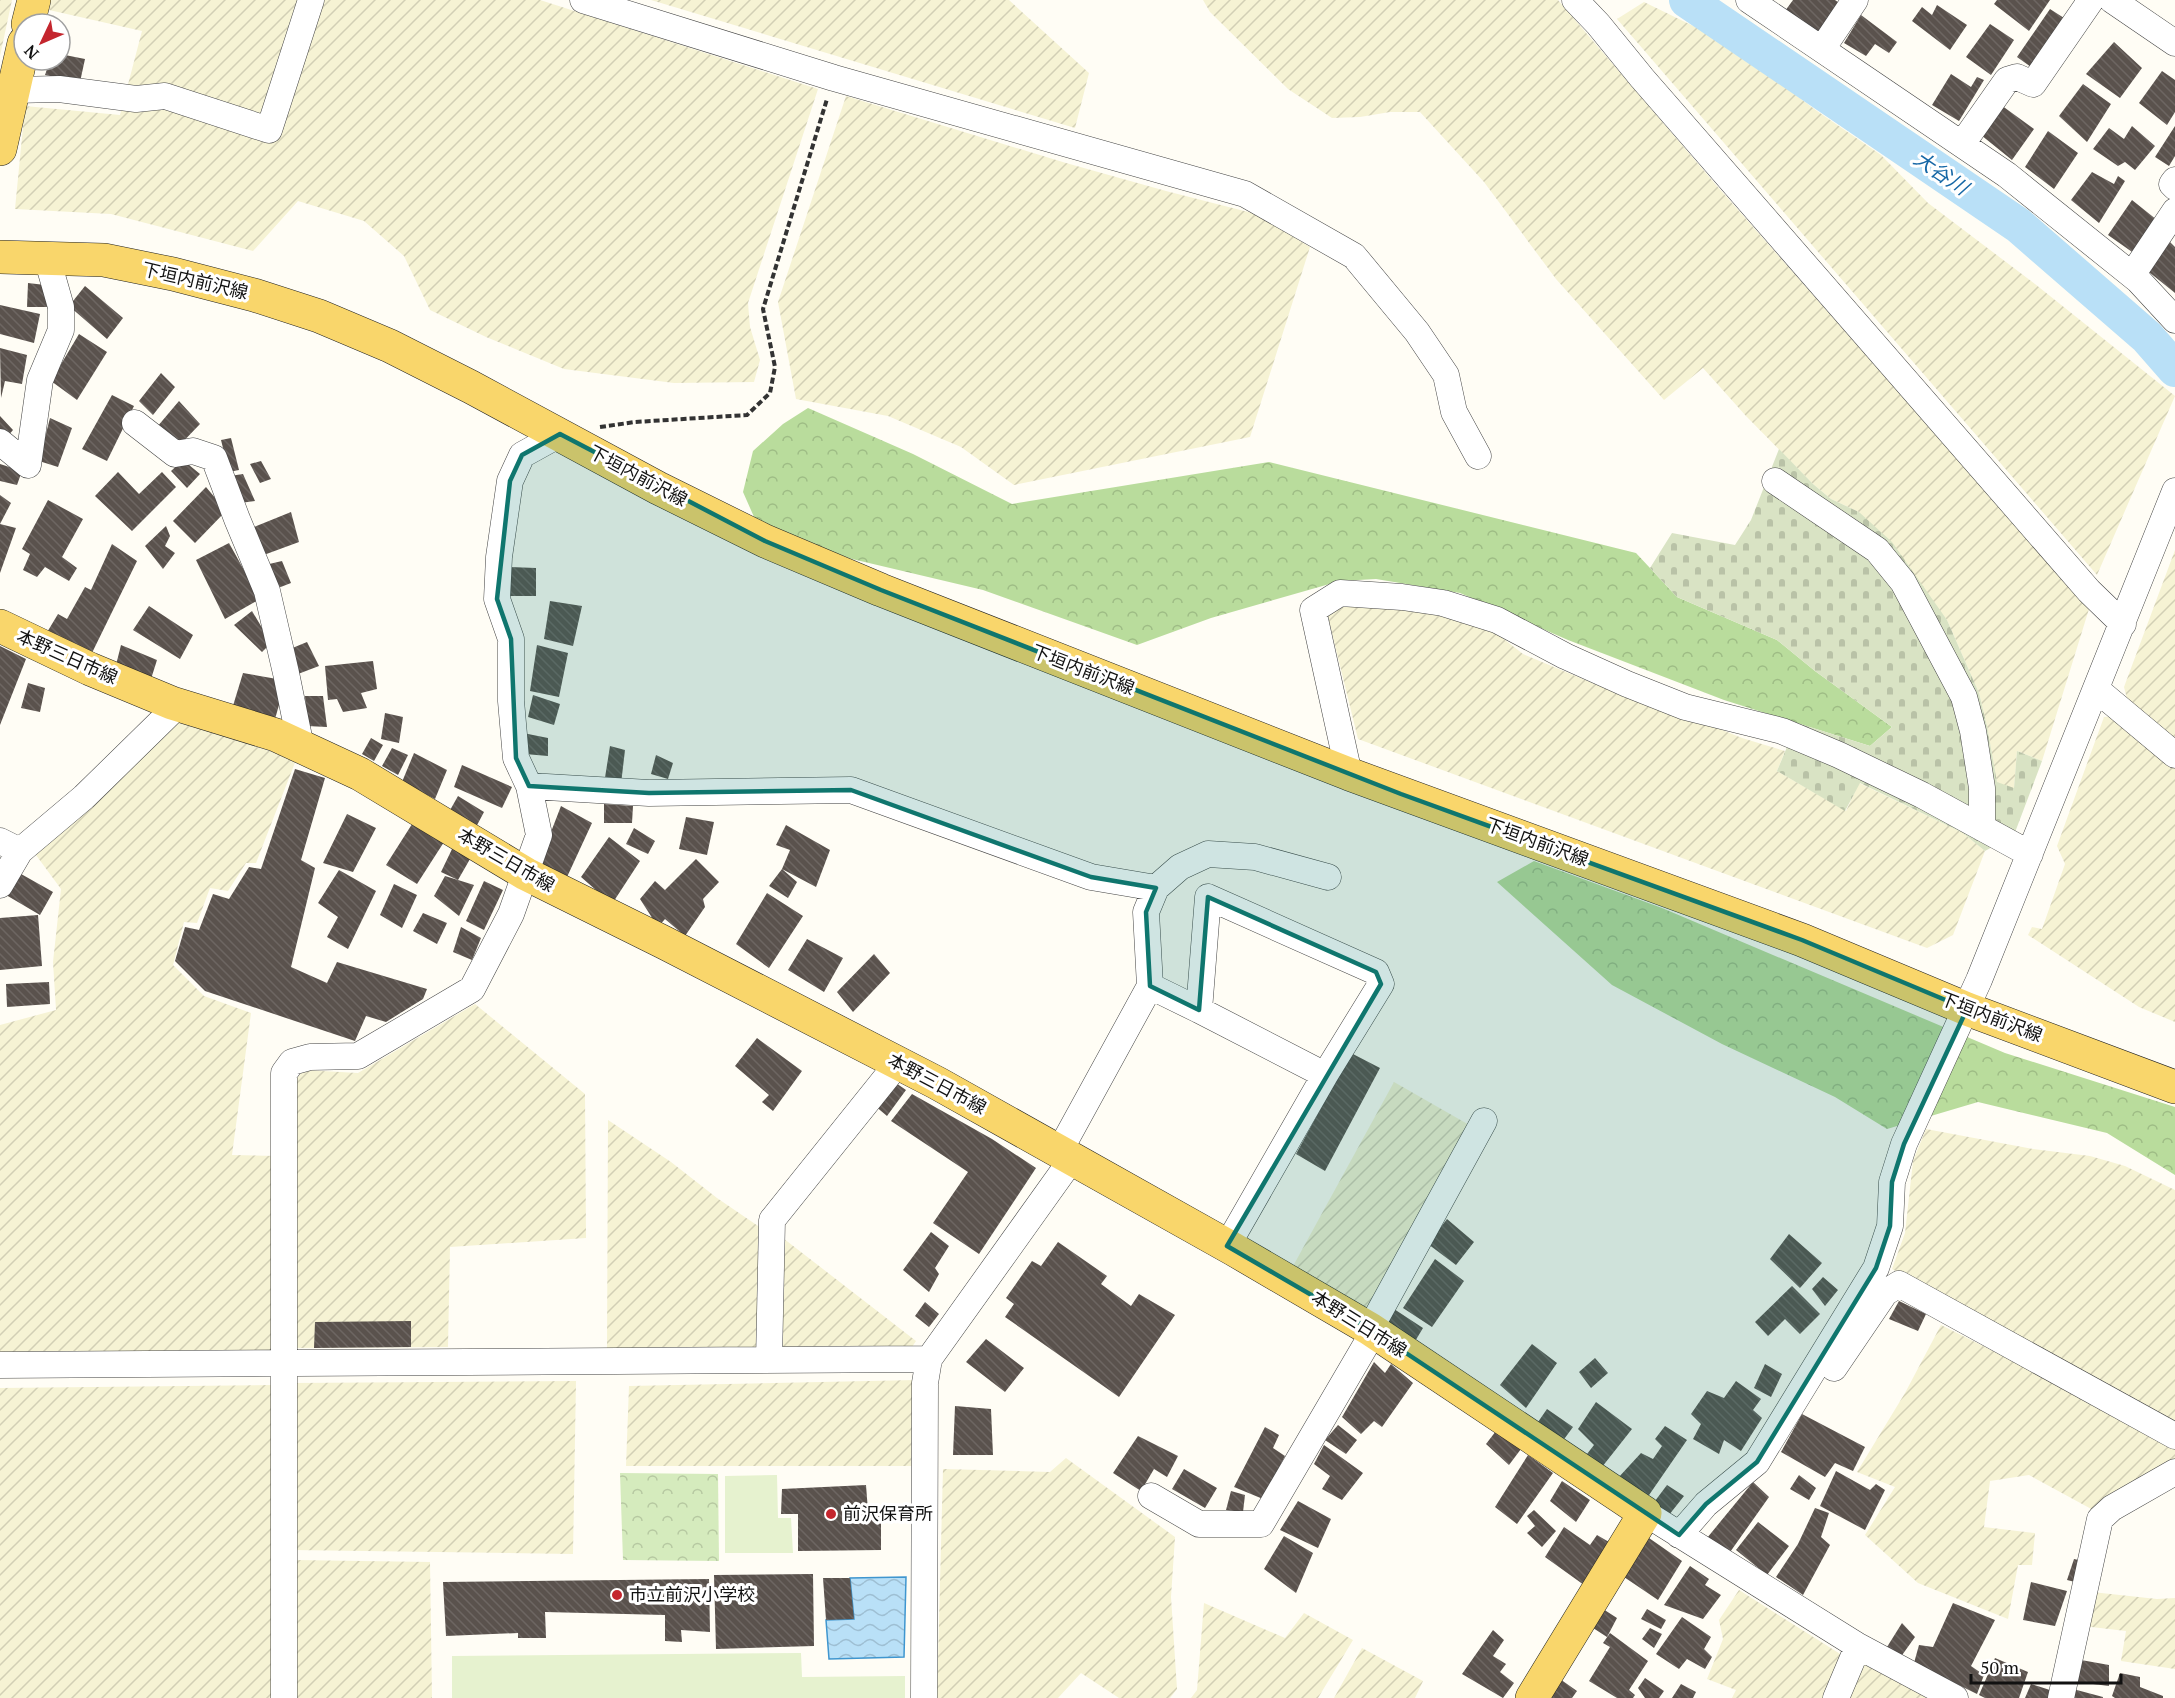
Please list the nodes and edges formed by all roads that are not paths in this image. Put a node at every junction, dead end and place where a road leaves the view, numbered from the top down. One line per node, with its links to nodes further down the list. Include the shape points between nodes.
1 (311, 0): 11 (street, via 269,130 165,96 136,99 59,89)
2 (583, 0): 24 (street, via 834,78 1245,195 1354,256 1417,332 1446,375 1454,412)
3 (1575, 0): 27 (street, via 2089,591)
4 (1749, 0): 9 (street)
5 (1855, 0): 9 (street)
6 (2091, 0): 12 (street, via 2033,84 2017,77 2007,80)
7 (2112, 0): 8 (street)
8 (2175, 43)
9 (1822, 49): 12 (street)
10 (17, 72): 11 (main road)
11 (13, 90): 13 (main road)
12 (1962, 144): 19 (street)
13 (0, 149)
14 (2175, 180): 15 (street)
15 (2175, 187)
16 (2175, 211): 19 (street)
17 (0, 257): 18 (main road, 下垣内前沢線)
18 (47, 258): 22 (main road, 下垣内前沢線, via 104,260 173,274 319,316 390,346); 23 (street, via 61,307 61,330 40,380 28,465)
19 (2132, 275): 20 (street)
20 (2175, 320)
21 (135, 423): 31 (street, via 175,454 193,451 214,458 267,591)
22 (560, 434): 33 (main road, 下垣内前沢線, via 765,541); 34 (street, via 522,455 510,481 499,557 497,599 511,639 516,758)
23 (0, 442)
24 (1478, 456)
25 (1774, 481): 35 (street, via 1877,550 1903,582 1964,697 1982,788)
26 (2175, 491): 27 (street)
27 (2123, 624): 29 (street)
28 (0, 626): 30 (main road, 本野三日市線)
29 (2096, 690): 32 (street); 37 (street)
30 (178, 705): 31 (main road, 本野三日市線, via 276,735); 36 (street, via 84,797)
31 (301, 747): 38 (main road, 本野三日市線, via 360,774)
32 (2175, 755)
33 (1349, 774): 35 (street, via 1313,610 1340,593 1443,603 1497,620 1565,656 1685,707 1782,731 1922,795); 43 (main road, 下垣内前沢線, via 1802,940)
34 (529, 786): 38 (street, via 539,835); 41 (street, via 649,793 851,790 1091,877)
35 (1982, 828): 37 (street)
36 (10, 846): 40 (street)
37 (2030, 854): 43 (street)
38 (526, 874): 45 (main road, 本野三日市線); 54 (street, via 511,914 472,989 358,1056 310,1057 292,1062 284,1073)
39 (1328, 876): 41 (street, via 1255,856 1208,854 1180,867)
40 (0, 885)
41 (1156, 888): 42 (street, via 1146,912)
42 (1150, 986): 44 (street); 49 (street)
43 (1967, 1009): 47 (main road, 下垣内前沢線); 56 (street, via 1904,1144 1892,1182 1890,1226 1876,1268)
44 (1199, 1010): 46 (street); 46 (street, via 1208,897 1376,972 1381,984)
45 (898, 1063): 49 (main road, 本野三日市線); 53 (street, via 772,1220)
46 (1325, 1075): 50 (street)
47 (2175, 1087)
48 (1484, 1121): 51 (street)
49 (1065, 1156): 50 (main road, 本野三日市線); 52 (street)
50 (1227, 1246): 51 (main road, 本野三日市線)
51 (1370, 1329): 59 (street, via 1366,1343 1261,1524 1198,1524); 60 (main road, 本野三日市線)
52 (929, 1359): 53 (street); 64 (street, via 925,1383)
53 (769, 1360): 54 (street)
54 (284, 1364): 55 (street); 63 (street)
55 (0, 1365)
56 (1810, 1375): 57 (street, via 1832,1371 1885,1293 1899,1284); 61 (street, via 1757,1462 1706,1504)
57 (2175, 1436)
58 (2175, 1472): 68 (street, via 2100,1519)
59 (1151, 1496)
60 (1645, 1513): 61 (street); 65 (main road)
61 (1679, 1535): 62 (street)
62 (1858, 1646): 66 (street); 67 (street)
63 (284, 1698)
64 (924, 1698)
65 (1532, 1698)
66 (1836, 1698)
67 (1955, 1698)
68 (2061, 1698)

